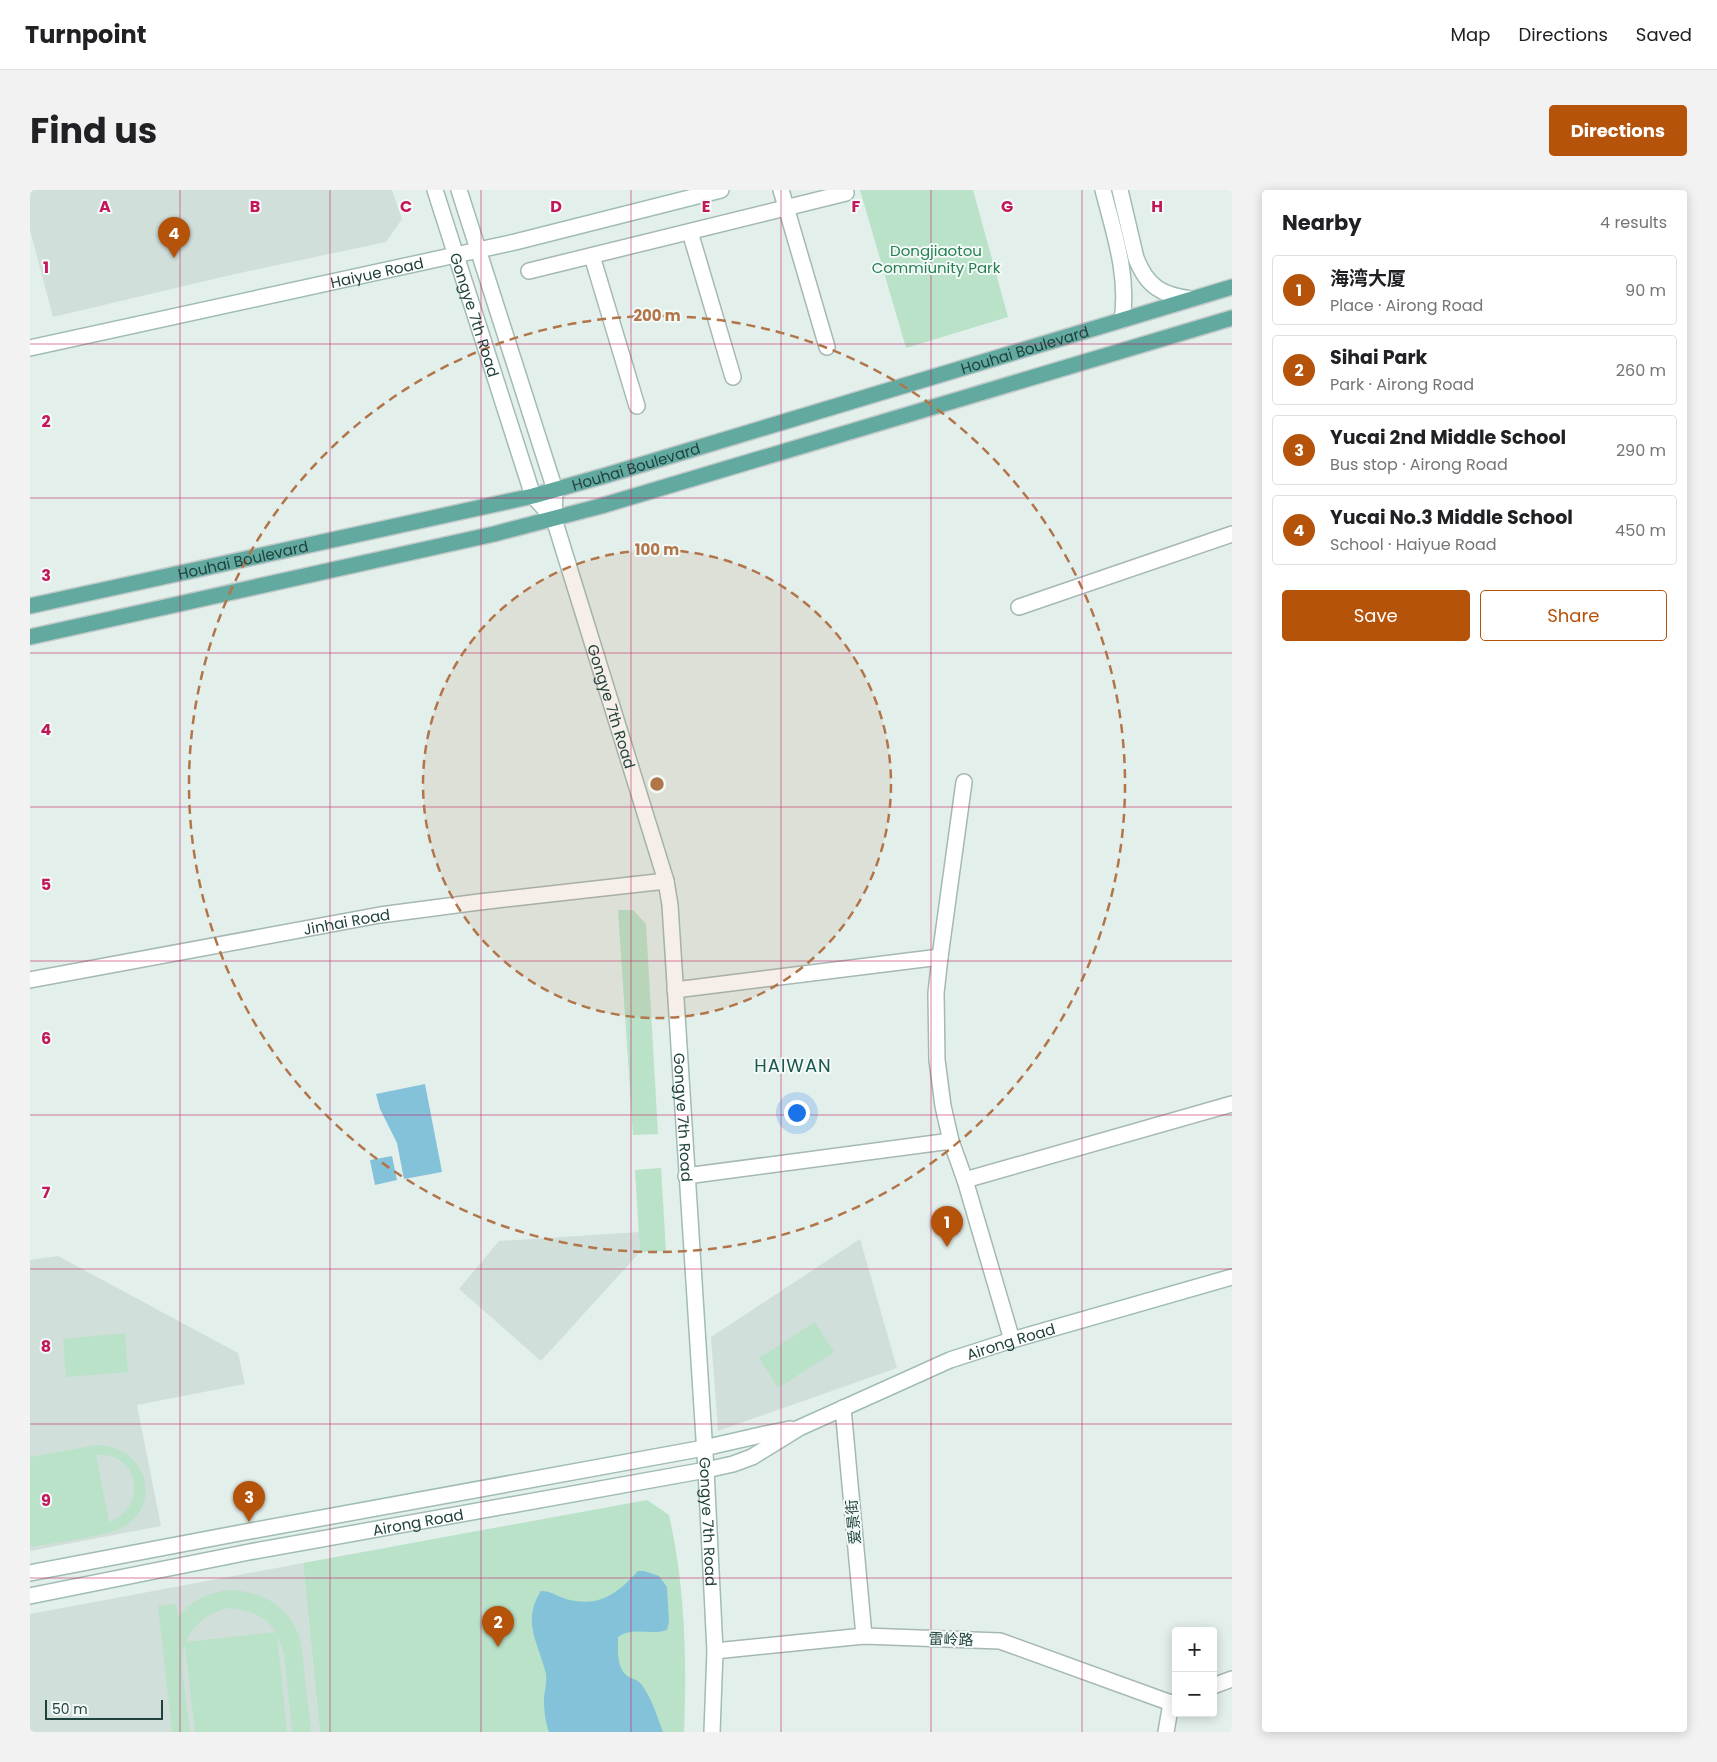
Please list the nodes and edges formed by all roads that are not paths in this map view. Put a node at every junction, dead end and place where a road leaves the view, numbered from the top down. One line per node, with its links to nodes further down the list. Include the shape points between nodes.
1 (435, 190): 11 (street, Gongye 7th Road)
2 (458, 190): 10 (street, Gongye 7th Road)
3 (721, 190): 10 (street, Haiyue Road)
4 (780, 190): 8 (street)
5 (1104, 190): 17 (street, via 1123,274)
6 (1120, 190): 15 (street, via 1140,269 1160,291)
7 (846, 193): 8 (street)
8 (786, 208): 9 (street); 18 (street)
9 (690, 232): 12 (street); 20 (street)
10 (478, 250): 11 (street, Haiyue Road); 22 (street, Gongye 7th Road)
11 (456, 255): 19 (street, Haiyue Road); 23 (street, Gongye 7th Road)
12 (592, 256): 13 (street); 21 (street)
13 (529, 271)
14 (1232, 287): 15 (main road, Houhai Boulevard)
15 (1192, 299): 17 (main road, Houhai Boulevard)
16 (1232, 318): 24 (main road, Houhai Boulevard)
17 (1122, 320): 22 (main road, Houhai Boulevard)
18 (828, 347)
19 (30, 348)
20 (733, 377)
21 (637, 406)
22 (555, 490): 23 (main road, Houhai Boulevard); 24 (street, Gongye 7th Road)
23 (534, 496): 24 (street, Gongye 7th Road); 26 (main road, Houhai Boulevard)
24 (554, 518): 28 (main road, Houhai Boulevard); 30 (street, Gongye 7th Road)
25 (1232, 534): 27 (street)
26 (30, 606)
27 (1019, 607)
28 (30, 637)
29 (964, 782): 31 (street)
30 (666, 881): 32 (street, Jinhai Road, via 380,915); 33 (street, Gongye 7th Road)
31 (940, 957): 33 (street); 35 (street, via 936,993 937,1060)
32 (30, 980)
33 (675, 990): 36 (street, Gongye 7th Road)
34 (1232, 1104): 37 (street)
35 (951, 1142): 36 (street); 37 (street)
36 (686, 1176): 42 (street, Gongye 7th Road)
37 (964, 1180): 39 (street)
38 (1232, 1277): 39 (street, Airong Road)
39 (1012, 1340): 40 (street, Airong Road, via 950,1360)
40 (843, 1408): 41 (street, Airong Road); 48 (street, 爱景街)
41 (799, 1428): 42 (street, Airong Road); 43 (street, Airong Road, via 752,1457)
42 (704, 1448): 43 (street, Gongye 7th Road); 44 (street, Airong Road)
43 (706, 1470): 45 (street, Airong Road); 49 (street, Gongye 7th Road)
44 (245, 1532): 45 (street); 46 (street, Airong Road)
45 (249, 1552): 47 (street, Airong Road)
46 (30, 1573)
47 (30, 1596)
48 (864, 1636): 49 (street, 雷岭路); 52 (street, 雷岭路, via 1000,1641)
49 (715, 1651): 54 (street, Gongye 7th Road)
50 (1232, 1679): 51 (street)
51 (1217, 1685)
52 (1172, 1702)
53 (1172, 1706): 55 (street)
54 (712, 1732)
55 (1166, 1732)

